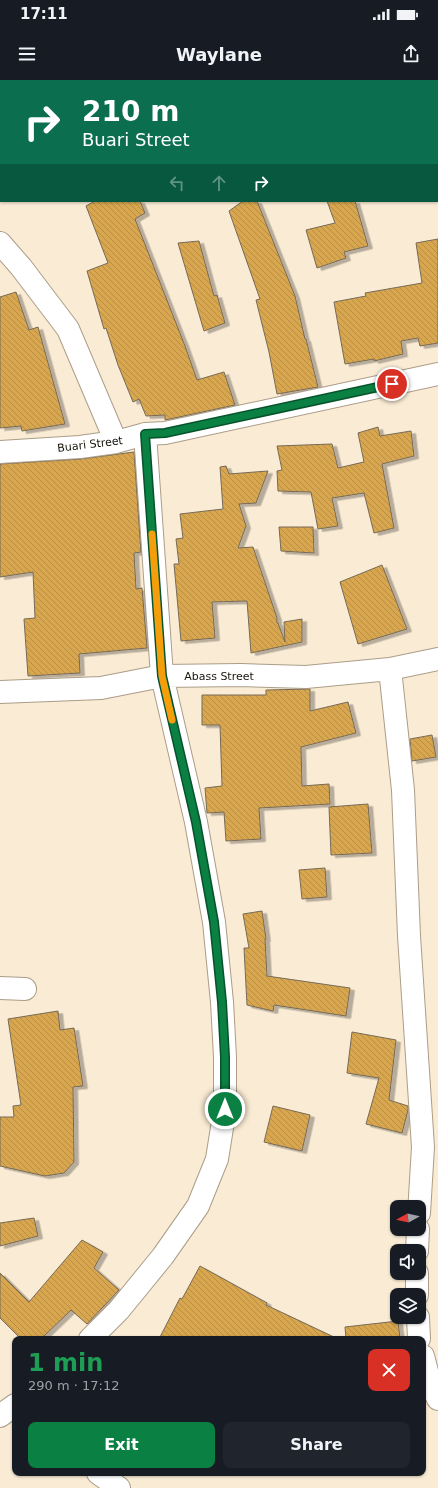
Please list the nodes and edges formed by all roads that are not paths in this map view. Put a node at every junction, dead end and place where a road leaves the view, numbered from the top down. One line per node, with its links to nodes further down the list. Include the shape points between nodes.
1 (0, 243): 4 (street, via 68,329)
2 (438, 374): 3 (street, Buari Street, via 165,433)
3 (145, 434): 4 (street, Buari Street); 8 (street)
4 (116, 442): 5 (street, Buari Street)
5 (0, 452)
6 (438, 659): 7 (street, Abass Street)
7 (390, 669): 8 (street, Abass Street, via 306,677); 12 (street, via 403,790 408,936 422,1147)
8 (162, 676): 9 (street, Abass Street, via 101,688); 14 (street, via 196,822 214,922 222,1002 225,1109 217,1159 198,1206 144,1280)
9 (0, 692)
10 (0, 988): 11 (street)
11 (25, 989)
12 (420, 1200)
13 (418, 1324): 15 (street)
14 (93, 1336)
15 (419, 1336)
16 (426, 1368): 17 (street)
17 (438, 1399)
18 (12, 1407): 19 (street)
19 (0, 1416)
20 (102, 1476): 21 (street)
21 (119, 1488)

